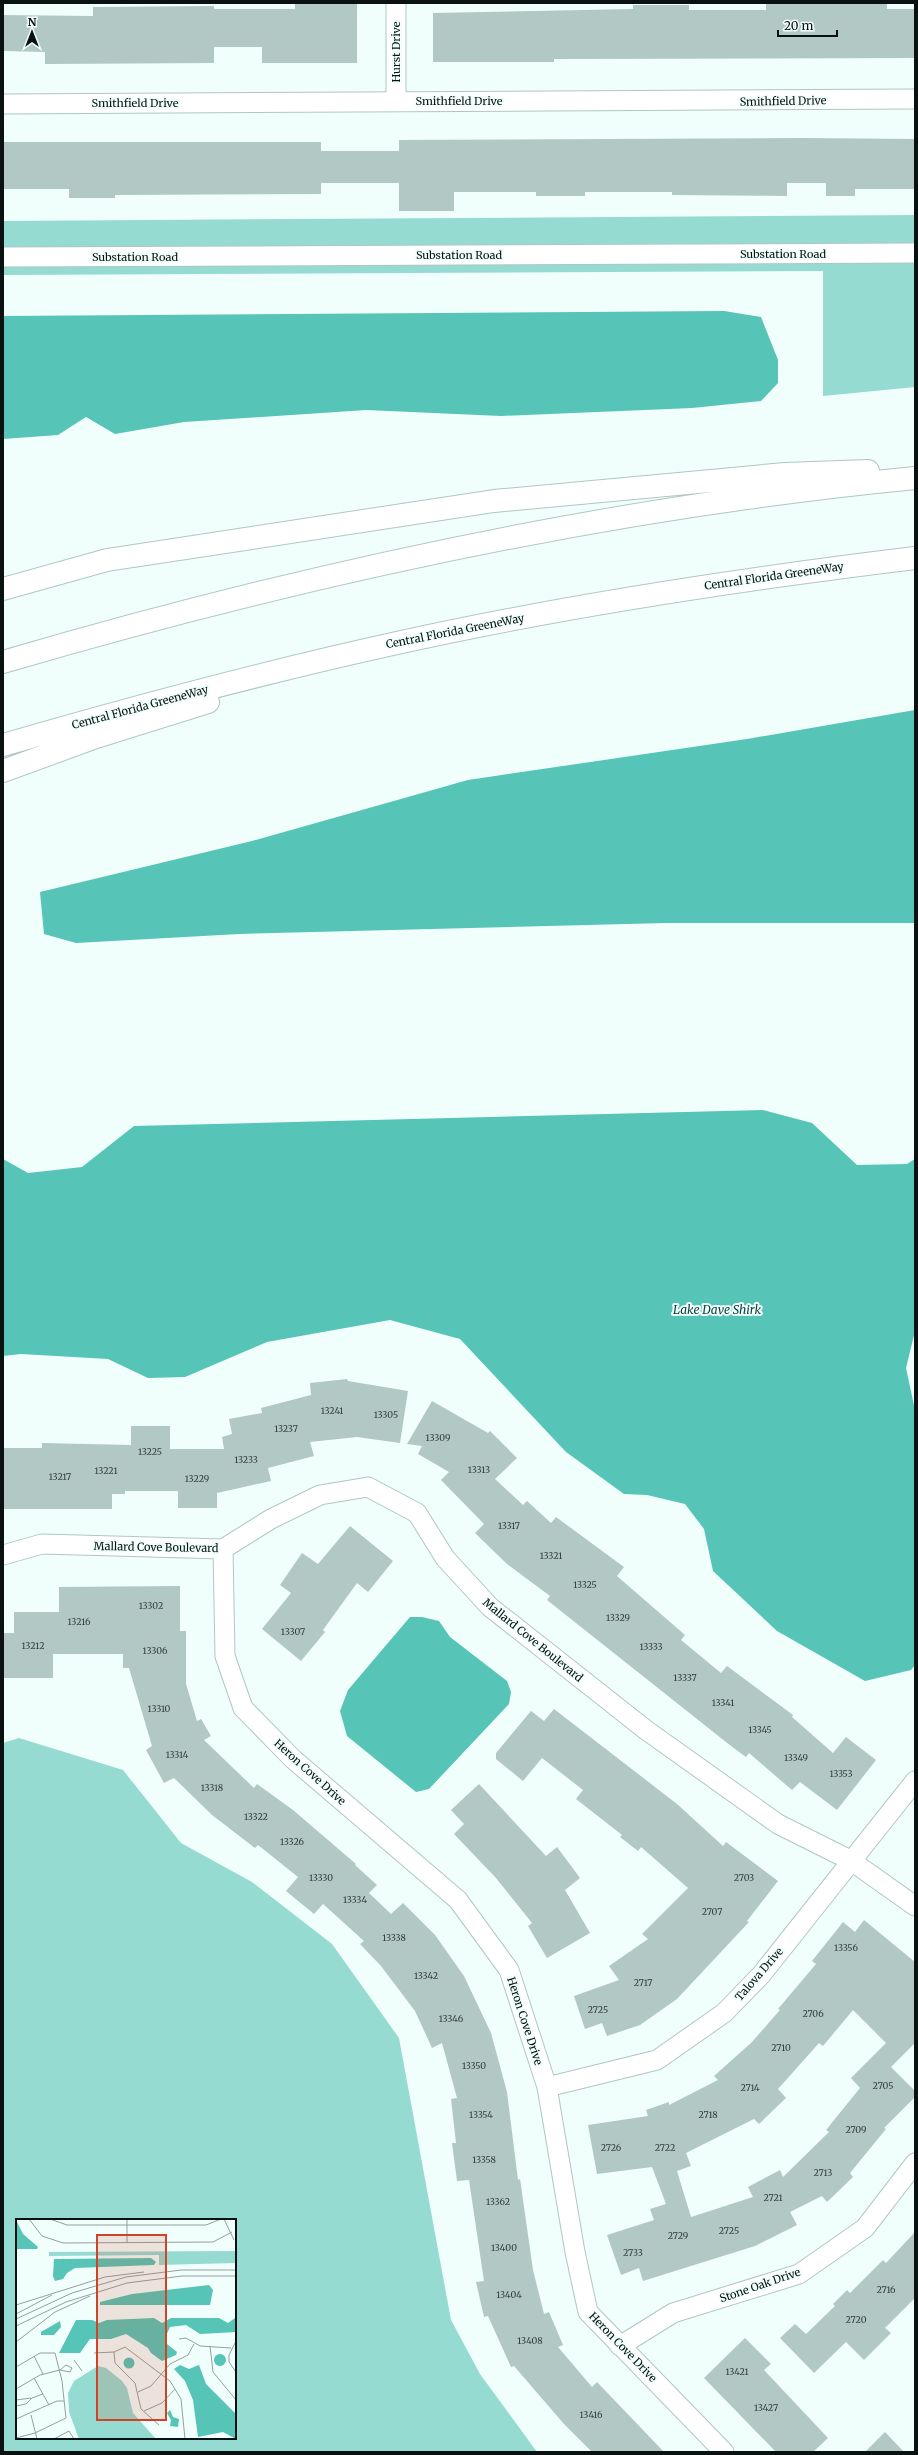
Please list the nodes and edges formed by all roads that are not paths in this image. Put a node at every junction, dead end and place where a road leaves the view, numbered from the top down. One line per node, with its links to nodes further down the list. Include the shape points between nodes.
1 (396, 3): 3 (street, Hurst Drive)
2 (915, 99): 3 (street, Smithfield Drive)
3 (396, 101): 4 (street, Smithfield Drive)
4 (3, 104)
5 (915, 253): 6 (street, Substation Road)
6 (3, 257)
7 (915, 469): 10 (highway, via 785,474 494,501 106,560)
8 (915, 478): 12 (highway, via 695,506 382,564 174,614)
9 (915, 558): 11 (highway, Central Florida GreeneWay, via 708,585)
10 (3, 589)
11 (502, 621): 13 (highway, Central Florida GreeneWay, via 187,693); 14 (highway, via 283,680 96,737)
12 (3, 662)
13 (3, 745)
14 (3, 771)
15 (223, 1550): 16 (street, Mallard Cove Boulevard, via 42,1544); 18 (street, Mallard Cove Boulevard, via 271,1519 320,1495 368,1487 417,1513 445,1558 490,1607 646,1730 778,1824); 20 (street, Heron Cove Drive, via 225,1656 243,1708 293,1759 458,1900 509,1970)
16 (3, 1555)
17 (915, 1781): 18 (street, Talova Drive)
18 (850, 1860): 19 (street, Mallard Cove Boulevard); 20 (street, Talova Drive, via 761,1975 724,2014 657,2060)
19 (915, 1906)
20 (547, 2087): 22 (street, Heron Cove Drive, via 574,2252 588,2312)
21 (915, 2163): 22 (street, Stone Oak Drive, via 865,2228 799,2274 673,2313)
22 (620, 2346): 23 (street, Heron Cove Drive)
23 (724, 2452)

